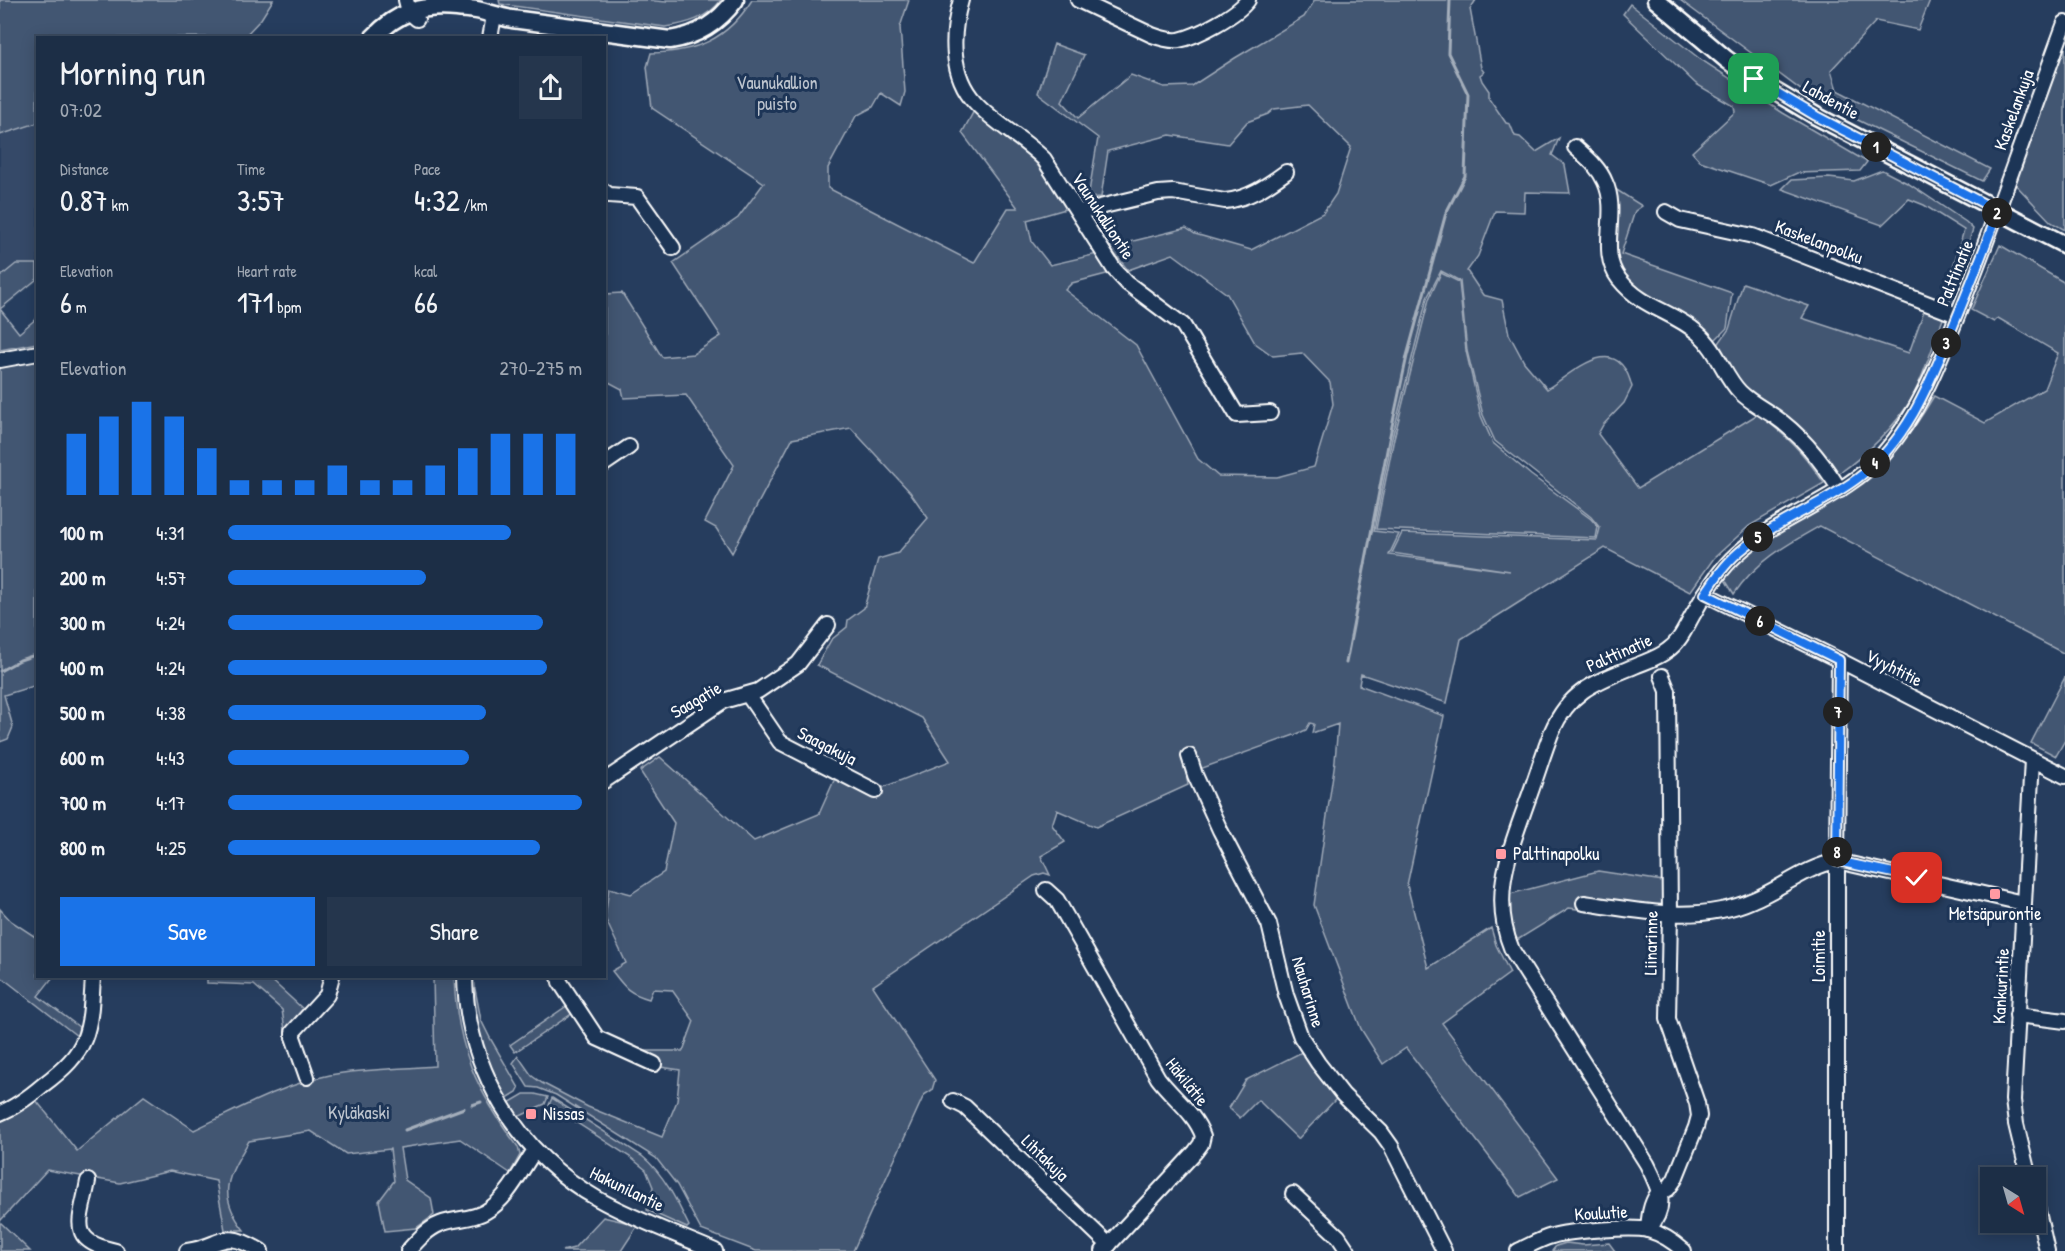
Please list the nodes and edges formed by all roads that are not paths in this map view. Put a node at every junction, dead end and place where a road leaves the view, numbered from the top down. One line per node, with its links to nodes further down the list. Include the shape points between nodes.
1 (735, 0): 7 (main road, via 702,31 670,40)
2 (961, 0): 15 (street, Vaunukalliontie, via 955,50 966,89 981,108 1044,159)
3 (1078, 0): 4 (street, via 1161,39 1177,40 1194,36)
4 (1248, 0)
5 (1656, 0): 14 (main road, Lahdentie, via 1754,79 1816,116)
6 (413, 8): 7 (main road, via 481,20); 9 (main road, via 387,23)
7 (494, 16): 10 (street)
8 (2065, 23): 14 (street, Kaskelankuja)
9 (377, 36)
10 (490, 36)
11 (1575, 147): 25 (street, via 1606,182 1611,210 1608,253 1621,281 1652,308 1699,333 1738,390 1797,434)
12 (1286, 172): 15 (street, via 1261,190 1232,200 1158,193)
13 (606, 193): 18 (street, via 637,197)
14 (1998, 211): 17 (main road, Lahdentie); 19 (street, Palttinatie)
15 (1079, 212): 22 (street, Vaunukalliontie, via 1114,269 1183,325 1237,415)
16 (1666, 212): 19 (street, Kaskelanpolku, via 1680,220 1753,236)
17 (2065, 245)
18 (673, 248)
19 (1958, 315): 25 (street, Palttinatie, via 1924,396 1906,426 1872,466)
20 (36, 353): 21 (street)
21 (0, 360)
22 (1270, 413)
23 (629, 447): 24 (street)
24 (606, 463)
25 (1840, 490): 26 (street, Palttinatie, via 1752,542 1725,566)
26 (1705, 594): 28 (street, Vyyhtitie); 54 (street, Palttinatie, via 1671,648 1586,688 1562,711 1505,865 1501,889 1503,922 1512,950 1647,1164)
27 (828, 626): 30 (street, Saagatie, via 798,664)
28 (1839, 660): 32 (street, Vyyhtitie); 36 (street, Loimitie)
29 (1662, 676): 40 (street, Liinarinne, via 1668,691)
30 (748, 695): 34 (street, Saagatie, via 723,701); 35 (street, Saagakuja, via 780,742)
31 (1189, 756): 65 (street, Nauharinne, via 1220,830 1269,924 1301,1037 1343,1095 1381,1132)
32 (2032, 760): 33 (street, Vyyhtitie); 39 (street, Kankurintie)
33 (2065, 776)
34 (606, 780)
35 (875, 791)
36 (1837, 861): 39 (street); 40 (street, via 1734,907); 68 (street, Loimitie)
37 (1046, 890): 58 (street, Häkilätie, via 1057,900 1158,1078 1194,1117 1203,1136 1196,1152)
38 (1584, 903): 40 (street)
39 (2023, 903): 45 (street, Kankurintie)
40 (1670, 914): 54 (street, Liinarinne, via 1668,1019 1699,1116 1675,1179 1668,1189)
41 (93, 978): 50 (street, via 89,1027 77,1055 27,1098)
42 (331, 978): 48 (street, via 327,995 293,1032)
43 (559, 978): 47 (street, via 597,1038)
44 (466, 979): 51 (street, Hakunilantie, via 470,1028 488,1081 510,1119)
45 (2017, 1015): 46 (street); 52 (street, Kankurintie, via 2014,1111)
46 (2065, 1021)
47 (654, 1064)
48 (307, 1077)
49 (953, 1101): 58 (street, Lihtakuja, via 965,1107)
50 (0, 1113)
51 (536, 1150): 62 (street, via 498,1203 472,1218 432,1227); 63 (street, Hakunilantie, via 561,1174 598,1199)
52 (2027, 1167)
53 (88, 1181): 59 (street, via 80,1226 82,1236 88,1242)
54 (1658, 1193): 56 (street, via 1649,1214)
55 (1293, 1194): 64 (street, via 1338,1236)
56 (1648, 1230): 66 (street, Koulutie, via 1565,1233); 67 (street, Koulutie)
57 (2043, 1233): 69 (street)
58 (1106, 1248)
59 (116, 1251)
60 (187, 1251): 61 (street, via 227,1238)
61 (261, 1251)
62 (408, 1251)
63 (716, 1251)
64 (1348, 1251)
65 (1444, 1251)
66 (1518, 1251)
67 (1684, 1251)
68 (1837, 1251)
69 (2047, 1251)

